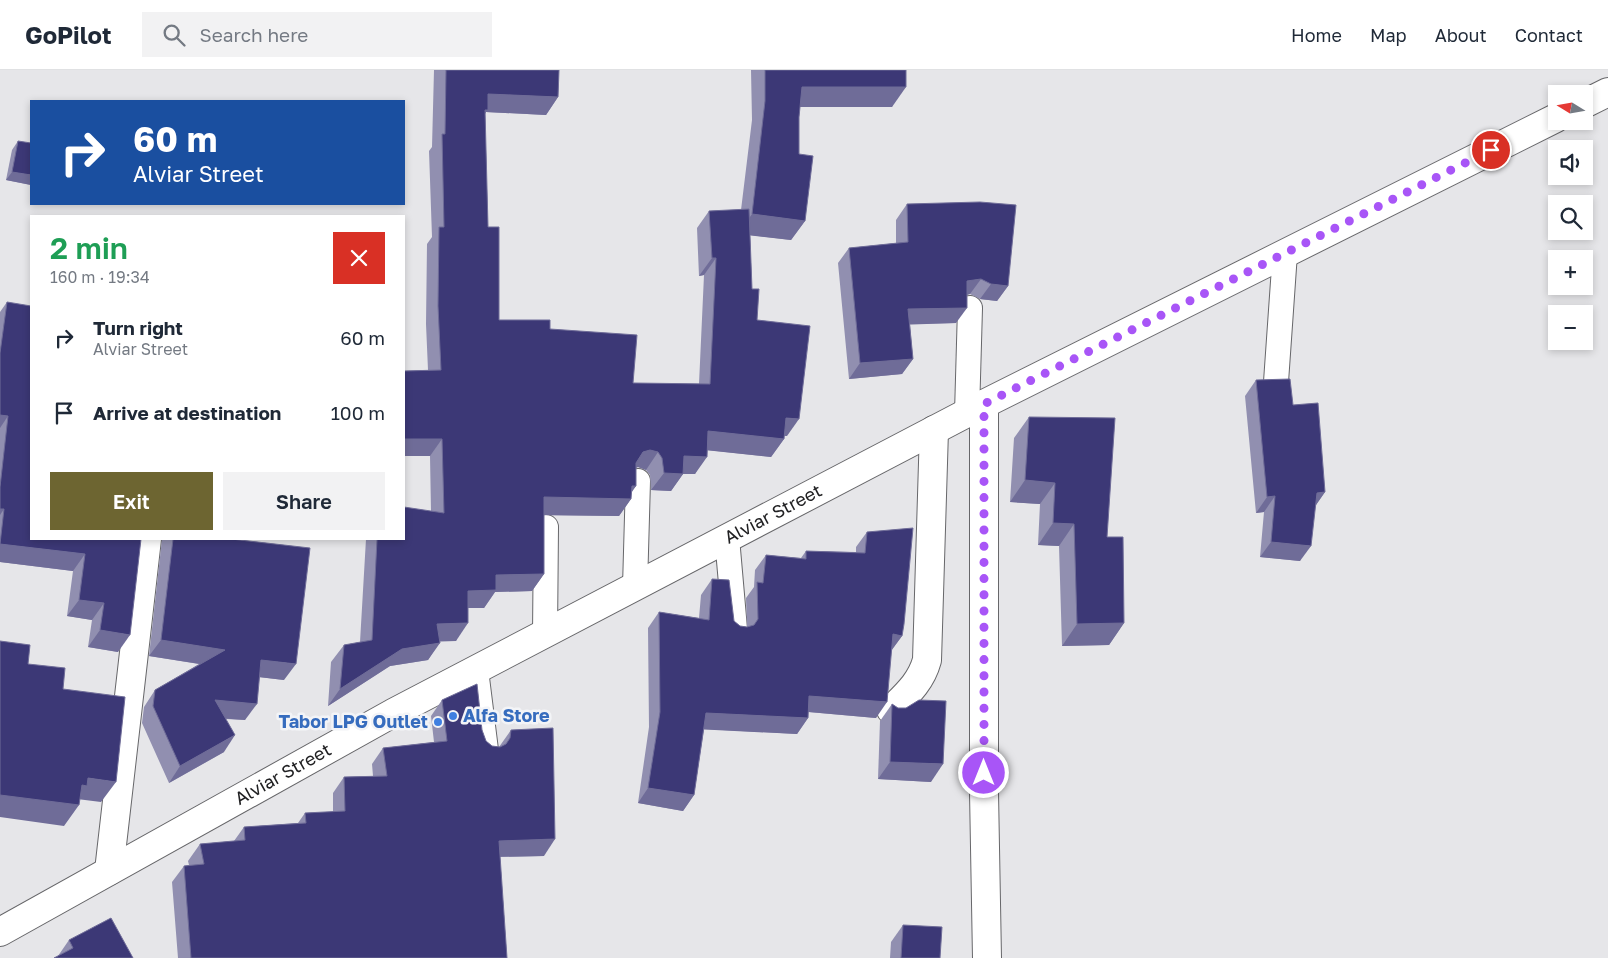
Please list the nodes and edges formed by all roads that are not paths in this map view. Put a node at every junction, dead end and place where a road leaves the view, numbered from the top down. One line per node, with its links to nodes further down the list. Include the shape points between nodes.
1 (1608, 92): 2 (street)
2 (1593, 100)
3 (1548, 122): 4 (street, Alviar Street)
4 (1285, 253): 6 (lane); 7 (street, Alviar Street)
5 (970, 308): 7 (lane)
6 (1276, 382)
7 (975, 409): 8 (street, Alviar Street); 21 (street)
8 (934, 430): 11 (street, Alviar Street); 17 (street, via 927,660 923,675 913,689)
9 (638, 481): 13 (lane)
10 (546, 527): 15 (lane)
11 (727, 538): 13 (street, Alviar Street); 14 (lane)
12 (147, 540): 19 (street)
13 (635, 587): 15 (street, Alviar Street)
14 (735, 628)
15 (545, 634): 16 (street, Alviar Street)
16 (476, 670): 18 (lane); 19 (street, Alviar Street, via 392,713)
17 (891, 710)
18 (486, 750)
19 (109, 871): 20 (street, Alviar Street)
20 (0, 932)
21 (987, 958)

